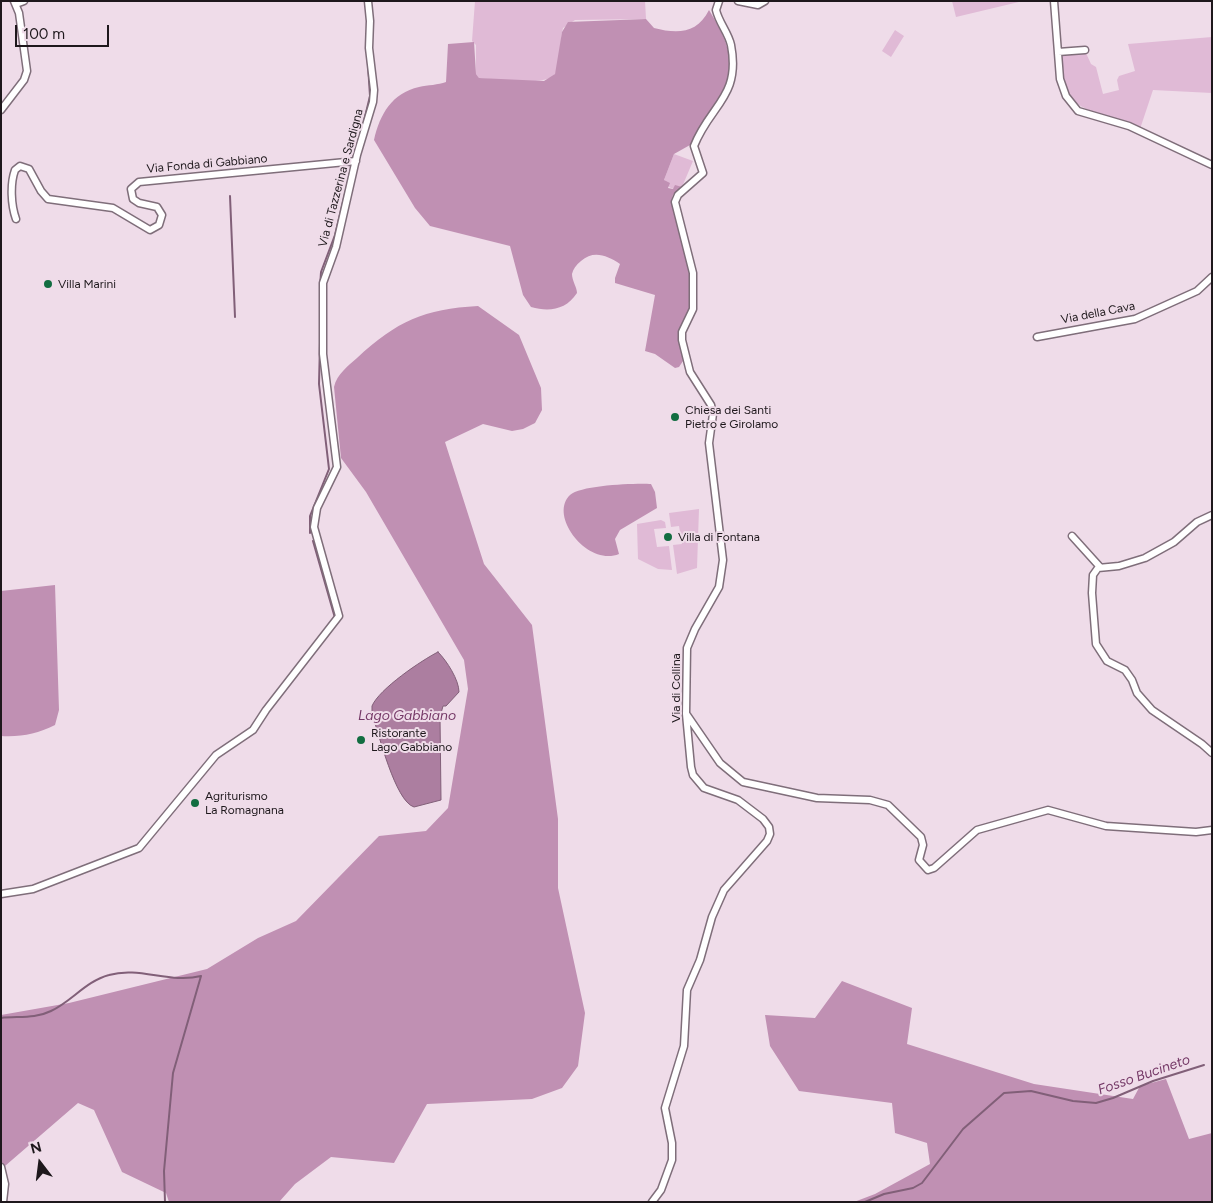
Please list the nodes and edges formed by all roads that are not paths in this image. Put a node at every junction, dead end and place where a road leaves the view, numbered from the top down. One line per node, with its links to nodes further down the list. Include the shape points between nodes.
1 (24, 1): 7 (street)
2 (368, 1): 11 (street, Via di Tazzerina e Sardigna, via 369,54 374,90)
3 (720, 1): 19 (street, Via di Collina, via 716,4 716,13 730,40 731,85 694,146 702,173 678,195 675,202 694,278 693,310 682,332 682,340 690,372 714,414 709,443 723,565 719,587 688,644)
4 (738, 1): 5 (street, via 758,5)
5 (765, 1)
6 (1054, 1): 9 (street)
7 (15, 3): 10 (street, via 27,71)
8 (1085, 50): 9 (street)
9 (1058, 52): 12 (street, via 1061,84 1076,109 1129,126)
10 (1, 110)
11 (356, 161): 13 (street, Via Fonda di Gabbiano, via 138,182 132,186 133,199 157,207 162,215 160,225 150,230 113,208 48,199 29,169 20,166 15,170 13,180); 22 (street, Via di Tazzerina e Sardigna, via 336,247 323,283 323,354 337,467 317,508 314,527 339,618 253,730 216,755 139,848 33,888)
12 (1212, 165)
13 (16, 219)
14 (1212, 277): 15 (street, Via della Cava, via 1197,291 1142,316)
15 (1037, 337)
16 (1212, 515): 18 (street, via 1145,558 1119,566)
17 (1072, 536): 18 (street)
18 (1100, 567): 20 (street, via 1092,578 1096,644 1107,661 1125,670 1136,693 1152,710)
19 (686, 714): 21 (street, via 720,763 743,782 817,798 870,800 888,805 922,837 919,860 928,870 977,830 1048,810 1106,826 1196,832); 25 (street, Via di Collina, via 691,767 696,780 708,791 729,796 757,814 769,826 770,834 724,890 687,990 684,1046 665,1108 672,1160 661,1190)
20 (1212, 753)
21 (1212, 830)
22 (1, 894)
23 (1, 1166): 24 (street, via 5,1192)
24 (3, 1202)
25 (652, 1202)

